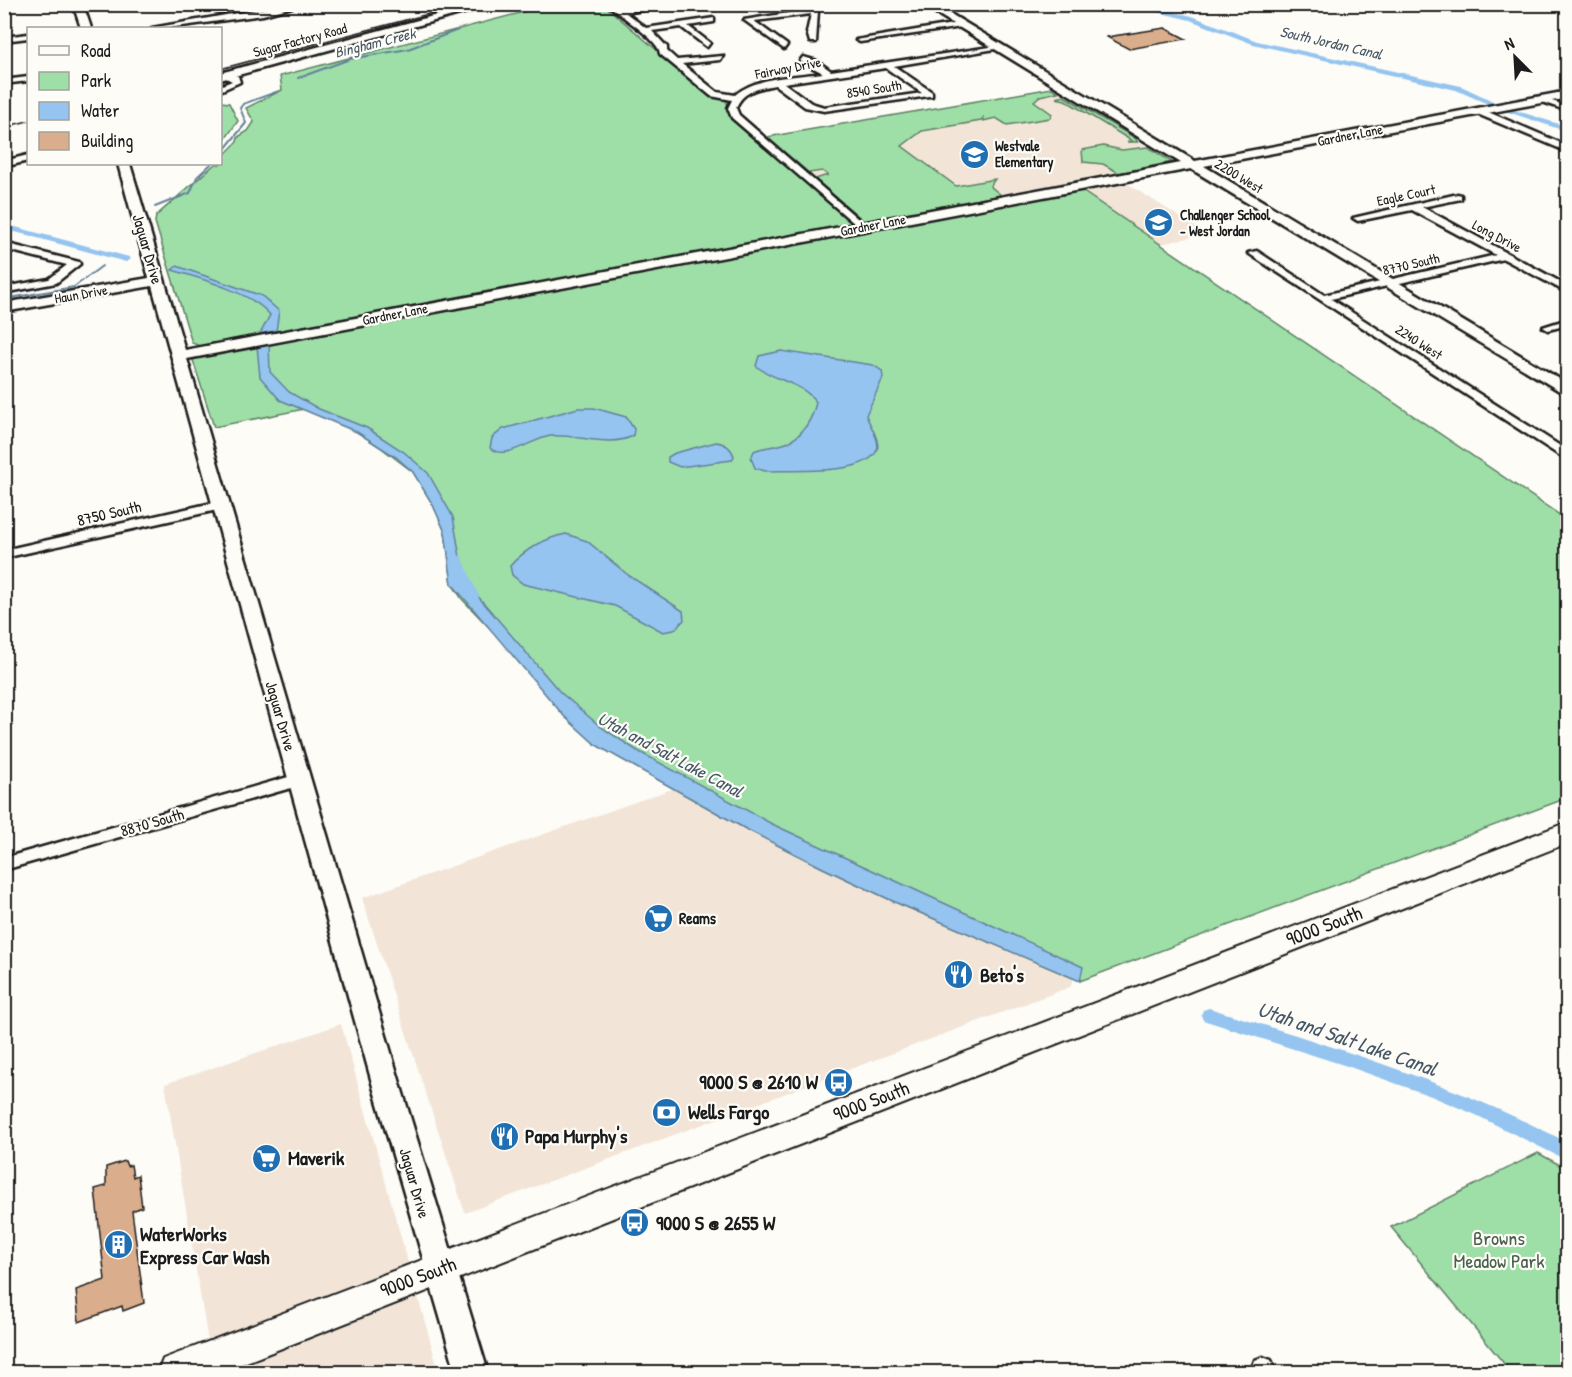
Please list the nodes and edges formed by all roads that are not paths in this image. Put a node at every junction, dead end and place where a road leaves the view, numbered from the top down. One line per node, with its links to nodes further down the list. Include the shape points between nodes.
1 (78, 4): 16 (street)
2 (300, 4): 12 (street)
3 (491, 4): 31 (street, Sugar Factory Road)
4 (611, 4): 11 (street)
5 (673, 4): 11 (street)
6 (926, 4): 15 (street, 2200 West)
7 (1552, 4): 10 (street)
8 (228, 8): 12 (street)
9 (811, 8): 21 (street, via 815,19); 24 (street, via 748,20)
10 (1568, 10)
11 (619, 12): 18 (street)
12 (232, 17): 17 (street)
13 (711, 20): 14 (street)
14 (682, 24): 18 (street); 23 (street)
15 (959, 25): 22 (street); 25 (street, 2200 West)
16 (85, 27)
17 (163, 27)
18 (644, 30): 28 (street)
19 (27, 36): 20 (street)
20 (4, 39)
21 (813, 40)
22 (860, 40)
23 (707, 45)
24 (784, 47)
25 (997, 48): 29 (street, Fairway Drive); 45 (street, 2200 West)
26 (720, 58): 28 (street)
27 (803, 59): 30 (street)
28 (677, 62): 37 (street, via 714,94)
29 (887, 65): 30 (street, Fairway Drive); 34 (street, 8540 South, via 929,94 824,109 808,105)
30 (830, 74): 34 (street, Fairway Drive)
31 (224, 76): 35 (street, via 235,78 236,82)
32 (27, 79): 33 (street)
33 (4, 82)
34 (777, 82): 37 (street, Fairway Drive, via 750,89)
35 (222, 88)
36 (1568, 94): 38 (street, Gardner Lane)
37 (736, 98): 49 (street, via 732,108 735,116)
38 (1542, 99): 39 (street); 40 (street, Gardner Lane)
39 (1568, 109)
40 (1478, 111): 41 (street); 45 (street, Gardner Lane)
41 (1568, 149)
42 (27, 158): 43 (street)
43 (4, 164)
44 (124, 165): 53 (street, Jaguar Drive)
45 (1191, 165): 49 (street, Gardner Lane); 54 (street, 2200 West)
46 (1458, 197): 47 (street, Eagle Court)
47 (1414, 207): 48 (street, Eagle Court); 52 (street, Long Drive)
48 (1358, 218)
49 (862, 227): 61 (street, Gardner Lane)
50 (4, 246): 55 (street, via 75,264 57,279)
51 (1253, 253): 57 (street, 2240 West)
52 (1505, 256): 54 (street, 8770 South); 56 (street, Long Drive)
53 (157, 280): 58 (street, Haun Drive); 61 (street, Jaguar Drive)
54 (1388, 283): 57 (street, 8770 South); 62 (street, 2200 West)
55 (4, 290)
56 (1568, 290)
57 (1323, 298): 63 (street, 2240 West)
58 (4, 308)
59 (1568, 322): 60 (street)
60 (1548, 327)
61 (178, 356): 64 (street, Jaguar Drive)
62 (1568, 391)
63 (1568, 457)
64 (221, 505): 65 (street, 8750 South); 66 (street, Jaguar Drive)
65 (4, 554)
66 (299, 780): 68 (street, 8870 South); 69 (street, Jaguar Drive)
67 (1568, 832): 69 (main road, 9000 South)
68 (4, 864)
69 (441, 1268): 70 (main road, 9000 South); 71 (street, Jaguar Drive)
70 (176, 1372)
71 (472, 1372)

